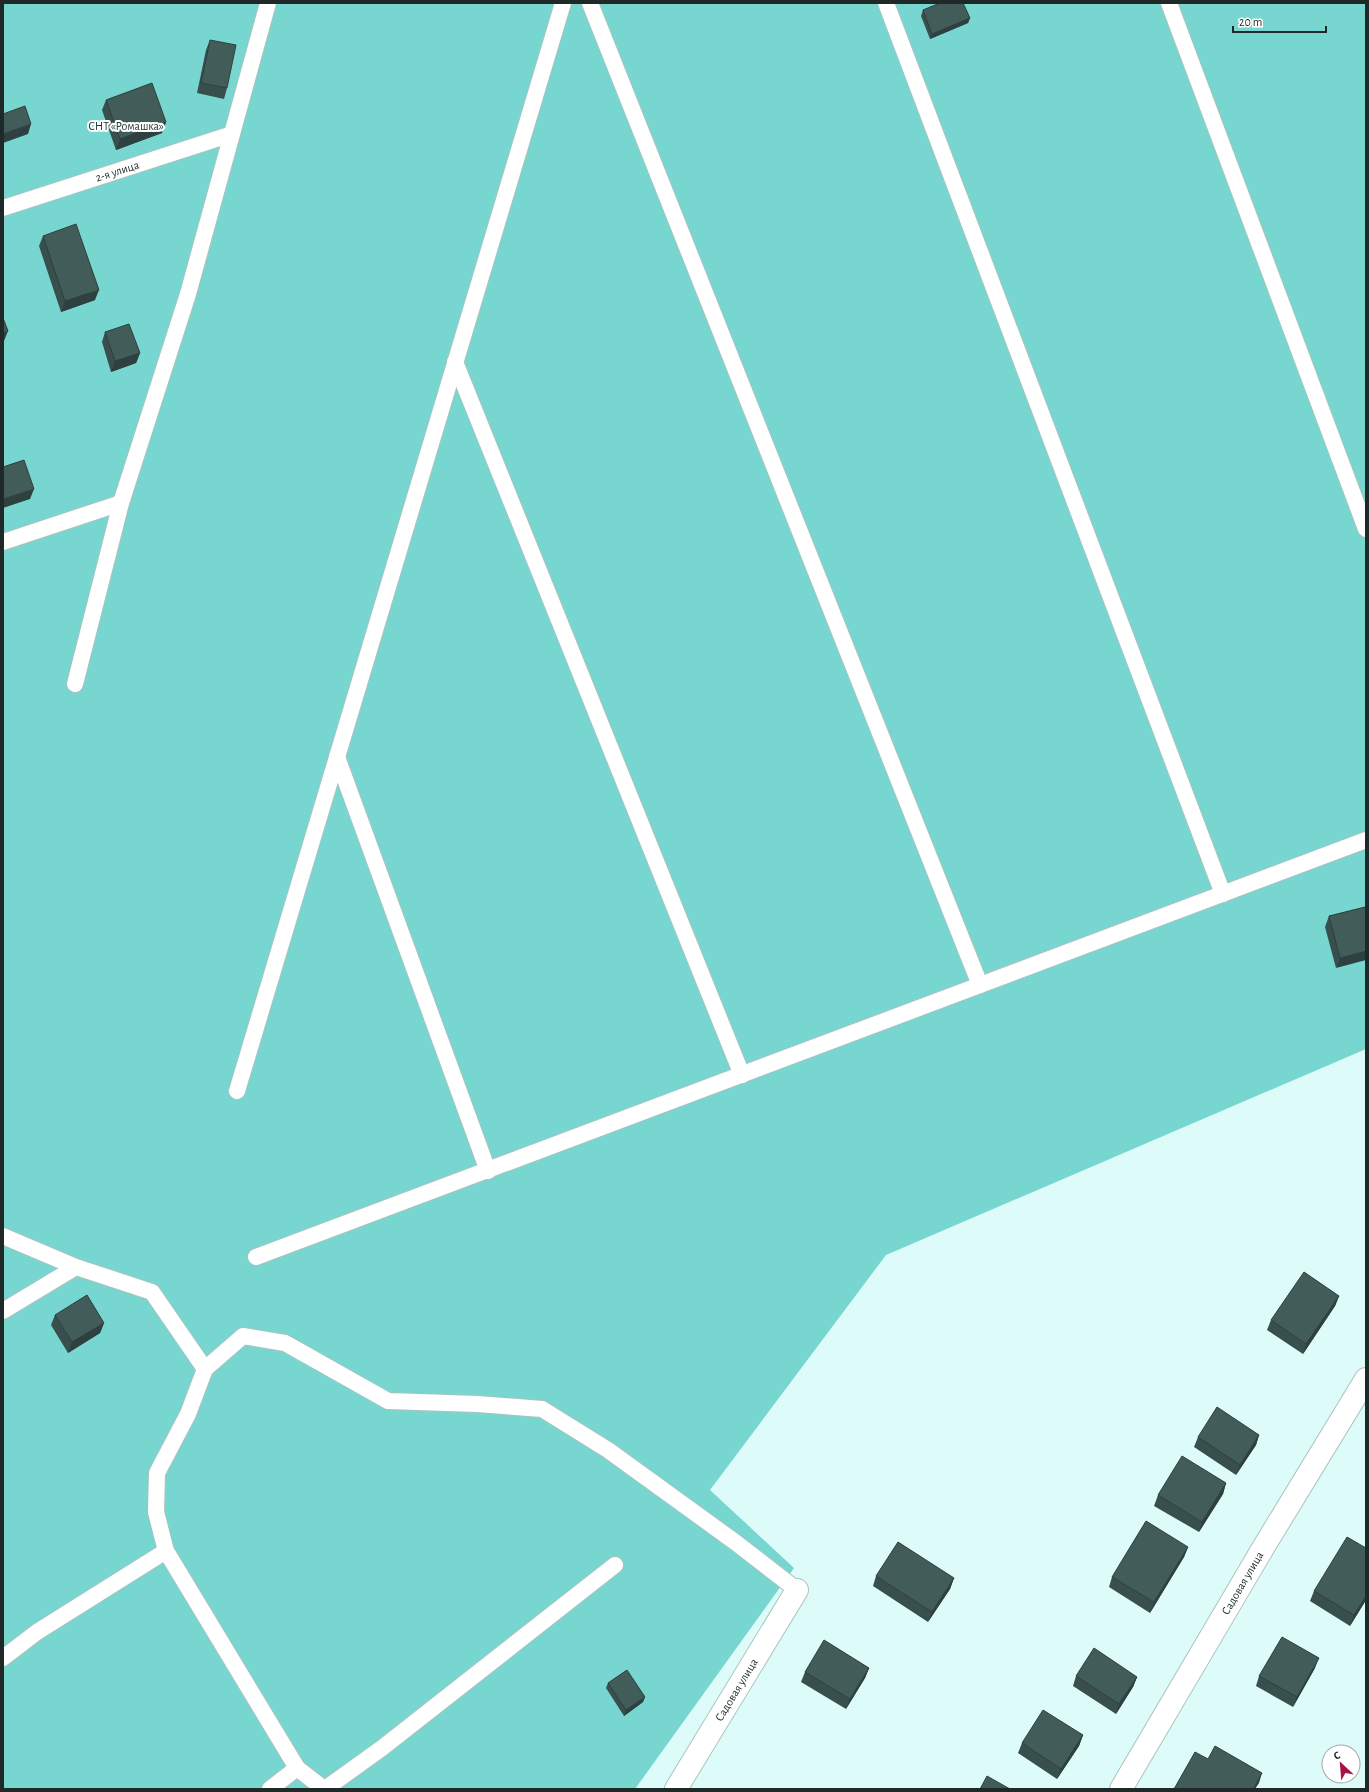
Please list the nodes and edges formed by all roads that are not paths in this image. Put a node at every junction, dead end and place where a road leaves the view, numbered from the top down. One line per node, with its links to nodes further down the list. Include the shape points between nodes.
1 (268, 3): 6 (lane)
2 (563, 3): 8 (lane)
3 (590, 3): 16 (lane)
4 (886, 3): 15 (lane)
5 (1169, 3): 10 (lane)
6 (232, 134): 7 (lane, 2-я улица); 9 (lane, via 188,294)
7 (3, 208)
8 (455, 362): 13 (lane); 17 (lane)
9 (121, 503): 11 (lane); 12 (lane)
10 (1366, 529)
11 (3, 542)
12 (75, 684)
13 (338, 757): 18 (lane); 19 (lane)
14 (1366, 840): 15 (lane)
15 (1223, 894): 16 (lane)
16 (980, 985): 17 (lane)
17 (742, 1075): 19 (lane)
18 (237, 1091)
19 (488, 1171): 21 (lane)
20 (3, 1236): 22 (lane)
21 (256, 1257)
22 (76, 1267): 23 (lane); 24 (lane, via 152,1292)
23 (3, 1311)
24 (205, 1369): 26 (lane, via 188,1414 157,1473 156,1512); 28 (lane, via 243,1336 285,1343 388,1401 542,1409 608,1450)
25 (1366, 1380): 34 (street, Садовая улица, via 1263,1548)
26 (166, 1551): 29 (lane, via 37,1632); 30 (lane)
27 (615, 1565): 32 (lane, via 382,1748)
28 (797, 1590): 33 (street, Садовая улица)
29 (3, 1658)
30 (297, 1768): 31 (lane); 32 (lane)
31 (270, 1789)
32 (324, 1789)
33 (676, 1789)
34 (1121, 1789)

